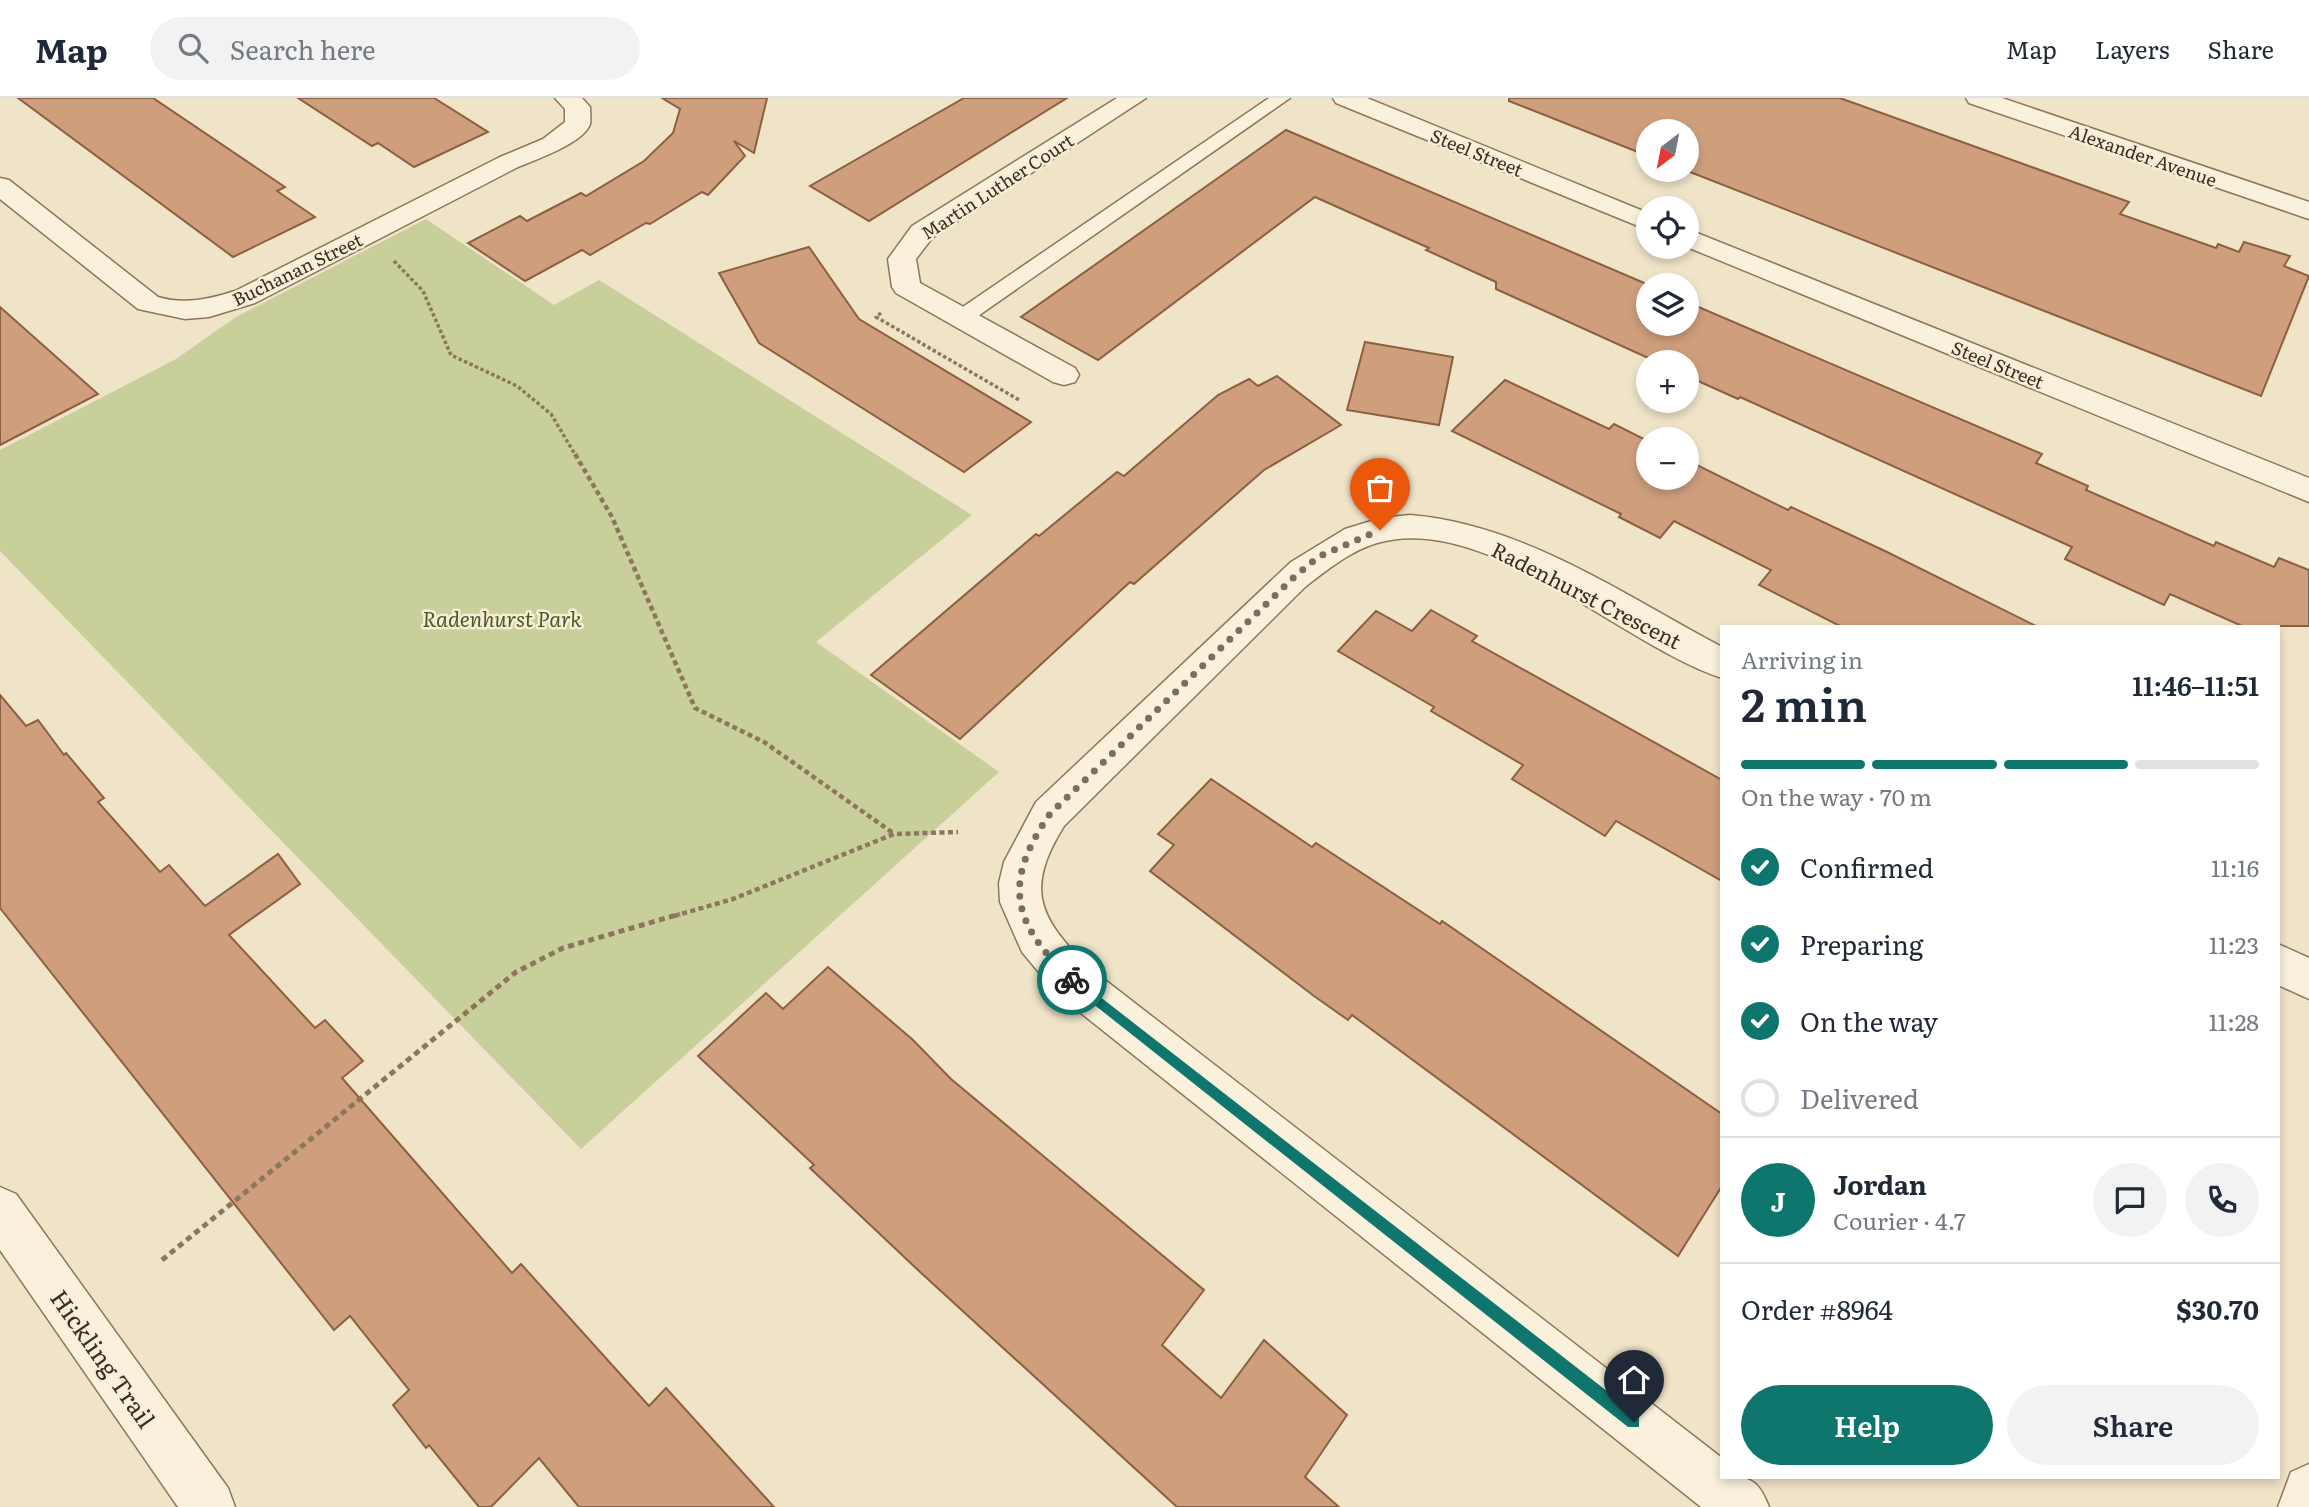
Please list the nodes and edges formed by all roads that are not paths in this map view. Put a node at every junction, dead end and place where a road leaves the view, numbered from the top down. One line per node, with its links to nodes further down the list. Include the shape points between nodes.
1 (567, 98): 6 (street, Buchanan Street, via 578,107 577,125 552,144 245,297 192,311 148,303)
2 (1134, 98): 10 (street, Martin Luther Court, via 922,232 902,259 906,287)
3 (1281, 98): 10 (lane)
4 (1345, 98): 8 (street, Steel Street)
5 (1978, 98): 7 (street, Alexander Avenue)
6 (0, 187)
7 (2309, 211)
8 (1636, 217)
9 (1699, 242): 12 (street, Steel Street)
10 (961, 318): 11 (street, Martin Luther Court)
11 (1064, 375)
12 (2309, 491)
13 (1720, 663): 19 (street, Radenhurst Crescent, via 1497,546 1454,532 1380,530 1318,557 1293,578 1050,814 1030,843 1020,875 1021,912 1040,948 1072,980)
14 (2280, 964): 15 (street)
15 (2309, 979)
16 (0, 1210): 18 (street, Hickling Trail)
17 (2309, 1490): 20 (street)
18 (209, 1507)
19 (1743, 1507)
20 (2304, 1507)

